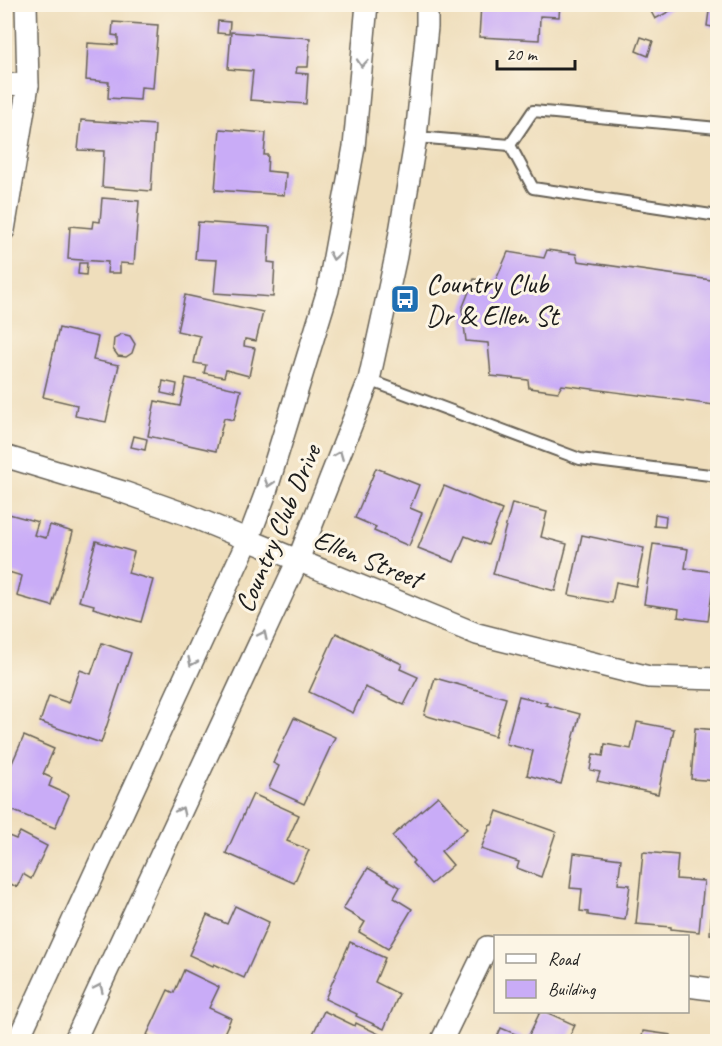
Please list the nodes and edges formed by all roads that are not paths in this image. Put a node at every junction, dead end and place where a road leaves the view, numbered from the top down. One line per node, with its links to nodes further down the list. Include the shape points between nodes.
1 (26, 4): 5 (street)
2 (367, 4): 14 (street, Country Club Drive, one-way to 14, via 354,147 328,290)
3 (427, 4): 7 (street, Country Club Drive)
4 (4, 84): 5 (street)
5 (28, 85): 10 (street)
6 (717, 128): 8 (lane, via 533,111)
7 (416, 137): 8 (lane); 11 (street, Country Club Drive)
8 (510, 146): 9 (lane, via 533,188)
9 (717, 216)
10 (4, 230)
11 (369, 380): 13 (lane, via 580,459); 15 (street, Country Club Drive, one-way to 11)
12 (4, 456): 14 (street, Ellen Street, via 123,492)
13 (717, 476)
14 (248, 540): 15 (street, Ellen Street); 20 (street, Country Club Drive, one-way to 20)
15 (298, 560): 16 (street, Ellen Street, via 477,634 649,677); 21 (street, Country Club Drive, one-way to 15)
16 (717, 679)
17 (494, 949): 22 (street, via 487,947)
18 (689, 986): 19 (street)
19 (717, 990)
20 (17, 1041)
21 (74, 1041)
22 (441, 1041)

